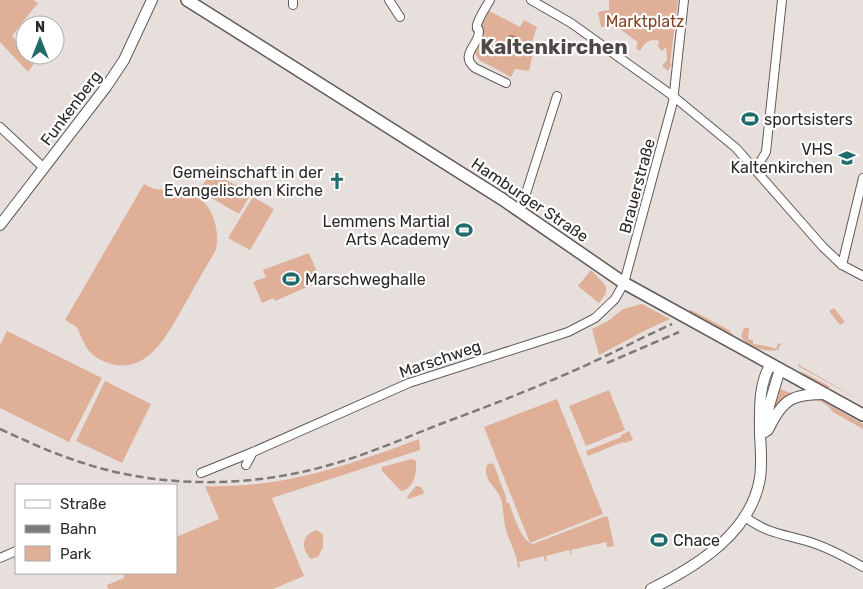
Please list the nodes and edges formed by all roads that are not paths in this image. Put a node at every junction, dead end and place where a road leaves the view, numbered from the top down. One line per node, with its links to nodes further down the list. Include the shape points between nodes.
1 (152, 0): 13 (street, Funkenberg, via 124,60)
2 (187, 0): 16 (main road, Hamburger Straße)
3 (389, 0): 8 (street)
4 (490, 0): 9 (street, via 478,24 479,33 469,59 475,68)
5 (531, 0): 11 (street, via 571,23)
6 (684, 0): 11 (street, Brauerstraße)
7 (782, 0): 14 (street, via 766,152)
8 (400, 17)
9 (506, 83)
10 (557, 96): 16 (street)
11 (673, 96): 14 (street, via 736,148); 20 (street, Brauerstraße)
12 (0, 127): 13 (street)
13 (44, 168): 17 (street, Funkenberg)
14 (753, 168): 18 (street)
15 (863, 178): 18 (street)
16 (520, 212): 20 (main road, Hamburger Straße)
17 (0, 225)
18 (842, 264): 19 (street)
19 (863, 276)
20 (624, 283): 21 (main road, Hamburger Straße); 25 (street, Marschweg, via 615,299 595,318 568,332 409,383)
21 (776, 366): 22 (main road, Hamburger Straße); 24 (street); 26 (street, via 763,386)
22 (826, 394): 23 (main road, Hamburger Straße); 24 (street, via 798,395 790,399 777,413)
23 (863, 415)
24 (764, 442): 26 (street)
25 (253, 452): 27 (street); 28 (street, Marschweg)
26 (761, 455): 29 (street, via 757,489)
27 (246, 465)
28 (202, 473)
29 (744, 516): 32 (street, via 757,526 822,547); 33 (street, via 725,540 694,566)
30 (15, 551): 31 (street)
31 (0, 558)
32 (863, 567)
33 (651, 589)

